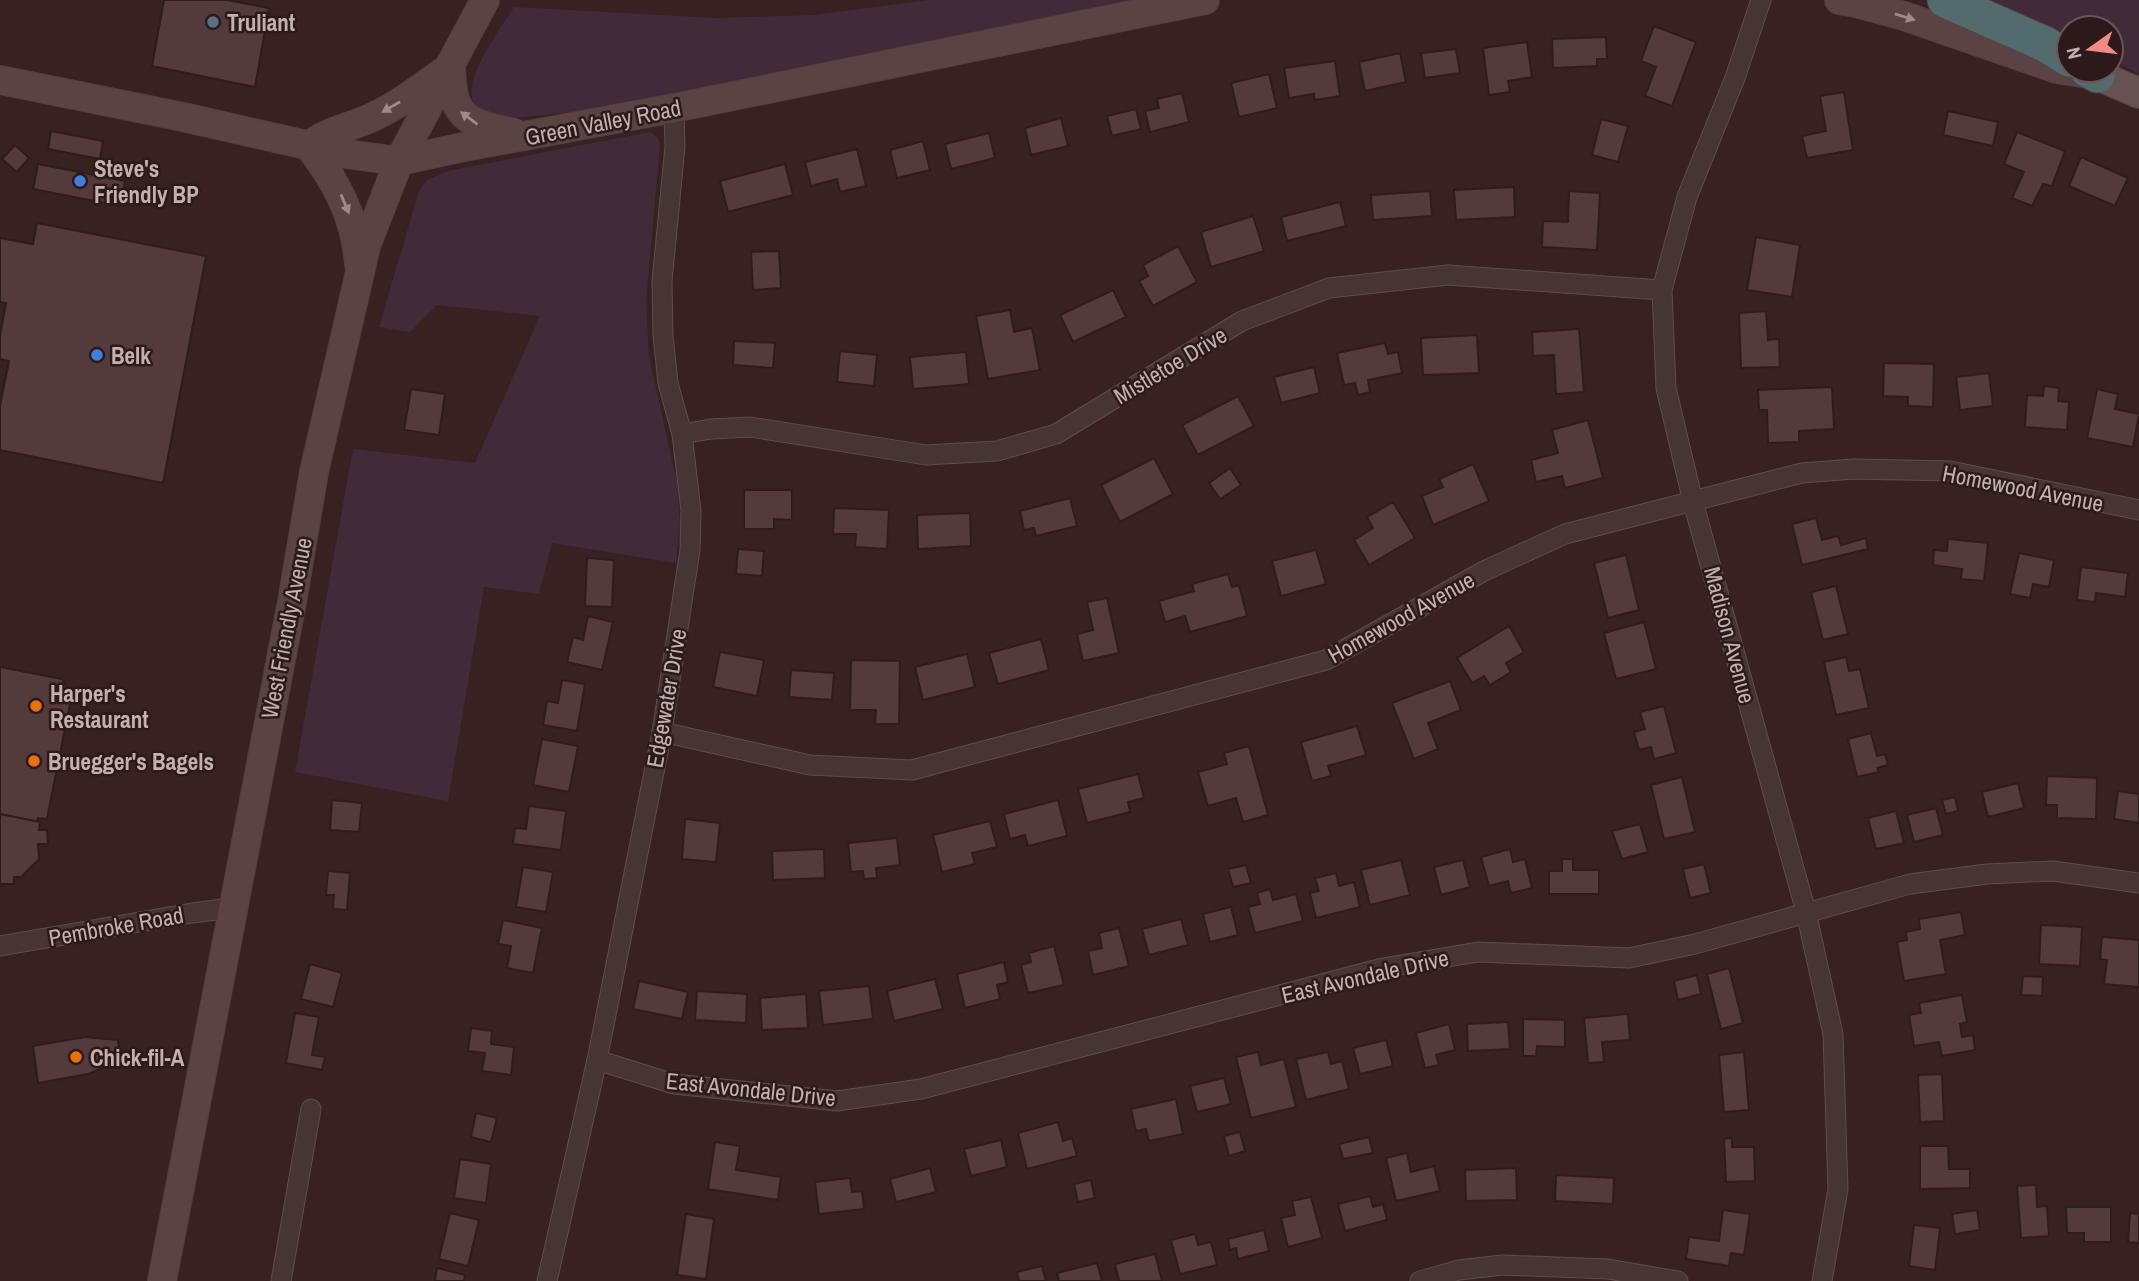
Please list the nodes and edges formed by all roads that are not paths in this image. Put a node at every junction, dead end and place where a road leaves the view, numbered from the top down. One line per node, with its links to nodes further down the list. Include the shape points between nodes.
1 (485, 0): 7 (main road, West Friendly Avenue)
2 (1205, 0): 12 (main road, Green Valley Road)
3 (1761, 0): 17 (street, Madison Avenue, via 1687,197)
4 (1839, 0): 8 (main road, one-way to 8, via 1904,16)
5 (1945, 0): 6 (highway)
6 (2055, 50)
7 (449, 66): 13 (main road, one-way to 7, via 475,124 464,116 453,98); 14 (main road, one-way to 14, via 399,103); 15 (main road, West Friendly Avenue)
8 (2055, 68)
9 (0, 80): 14 (main road, Green Valley Road)
10 (2120, 84): 11 (main road)
11 (2139, 93)
12 (674, 108): 13 (main road, Green Valley Road); 18 (street, Edgewater Drive, via 675,147 662,281 668,383)
13 (527, 136): 15 (main road, Green Valley Road)
14 (309, 146): 15 (main road, Green Valley Road); 16 (main road, one-way to 16, via 348,210)
15 (398, 161): 16 (main road, West Friendly Avenue)
16 (359, 274): 23 (main road, West Friendly Avenue, via 314,471)
17 (1662, 290): 18 (street, Mistletoe Drive, via 1448,275 1329,288 1242,321 1056,434 997,451 926,455 750,427); 19 (street, Madison Avenue, via 1666,388)
18 (682, 434): 21 (street, Edgewater Drive, via 691,511 690,550)
19 (1693, 502): 20 (street, Homewood Avenue, via 1802,473 1854,469 1950,471); 21 (street, Homewood Avenue, via 1565,534 1484,572 1326,660 912,769 810,765); 24 (street, Madison Avenue)
20 (2139, 510)
21 (662, 732): 26 (street, Edgewater Drive)
22 (2139, 883): 24 (street, East Avondale Drive, via 2053,871 1987,874 1910,884)
23 (232, 908): 25 (street, Pembroke Road); 28 (main road, West Friendly Avenue)
24 (1806, 912): 26 (street, East Avondale Drive, via 1629,958 1478,951 1383,968 922,1089 837,1101 674,1084); 33 (street, Madison Avenue, via 1833,1034 1838,1189)
25 (0, 946)
26 (597, 1060): 30 (street, Edgewater Drive)
27 (311, 1110): 29 (street)
28 (162, 1281)
29 (281, 1281)
30 (547, 1281)
31 (1420, 1281): 32 (street, via 1502,1265 1608,1269)
32 (1678, 1281)
33 (1822, 1281)

